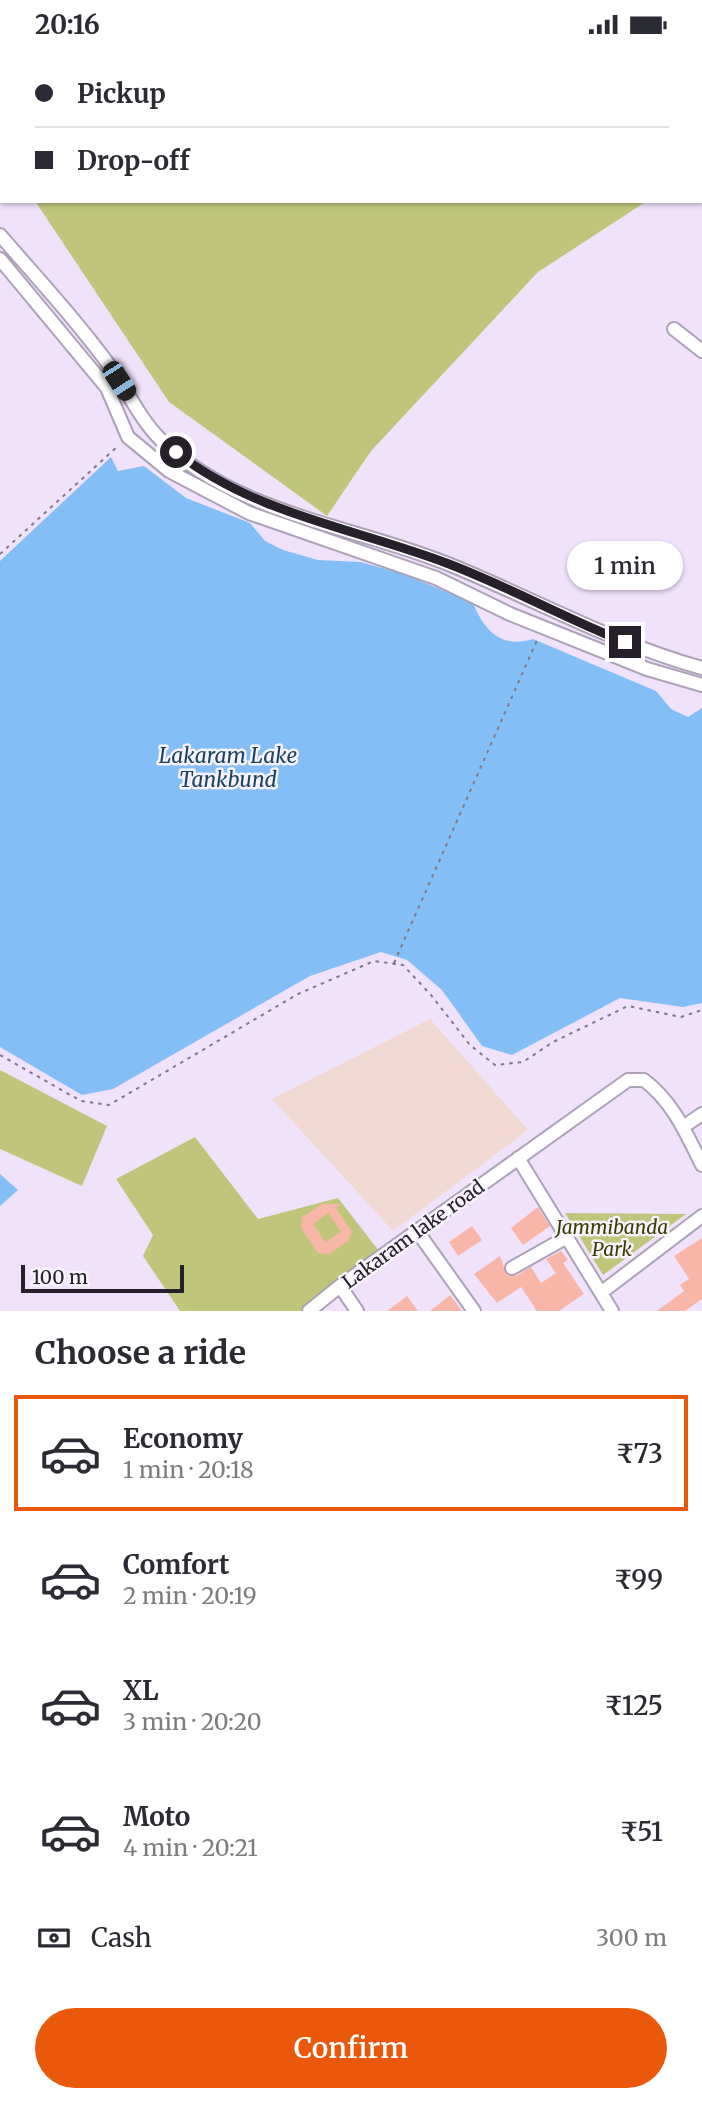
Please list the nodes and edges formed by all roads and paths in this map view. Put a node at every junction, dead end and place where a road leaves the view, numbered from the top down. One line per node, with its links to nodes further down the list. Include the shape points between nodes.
1 (0, 235): 5 (street)
2 (0, 259): 6 (street)
3 (674, 329): 4 (street)
4 (702, 351)
5 (119, 381): 6 (street); 10 (street, via 159,438 229,488 451,565 602,633)
6 (107, 388): 7 (street)
7 (128, 437): 8 (path); 9 (street, via 169,471 248,513 436,578)
8 (0, 554)
9 (542, 627): 11 (street, via 647,669); 12 (path)
10 (702, 668)
11 (702, 685)
12 (393, 964): 13 (path, via 403,965 470,1045 495,1065 523,1062 553,1042 628,1006 681,1017); 14 (path, via 374,961 298,995 109,1105 81,1101)
13 (702, 1010)
14 (0, 1055)
15 (702, 1114): 16 (street)
16 (683, 1127): 17 (street, Lakaram lake road, via 654,1087 644,1080 628,1080); 18 (street)
17 (518, 1158): 20 (street, Lakaram lake road); 21 (street)
18 (702, 1165)
19 (702, 1216): 24 (street)
20 (417, 1231): 23 (street, Lakaram lake road); 28 (street)
21 (567, 1237): 22 (street); 24 (street)
22 (512, 1268)
23 (340, 1286): 26 (street, Lakaram lake road); 27 (street)
24 (602, 1292): 25 (street)
25 (607, 1309)
26 (309, 1311)
27 (357, 1311)
28 (474, 1311)

